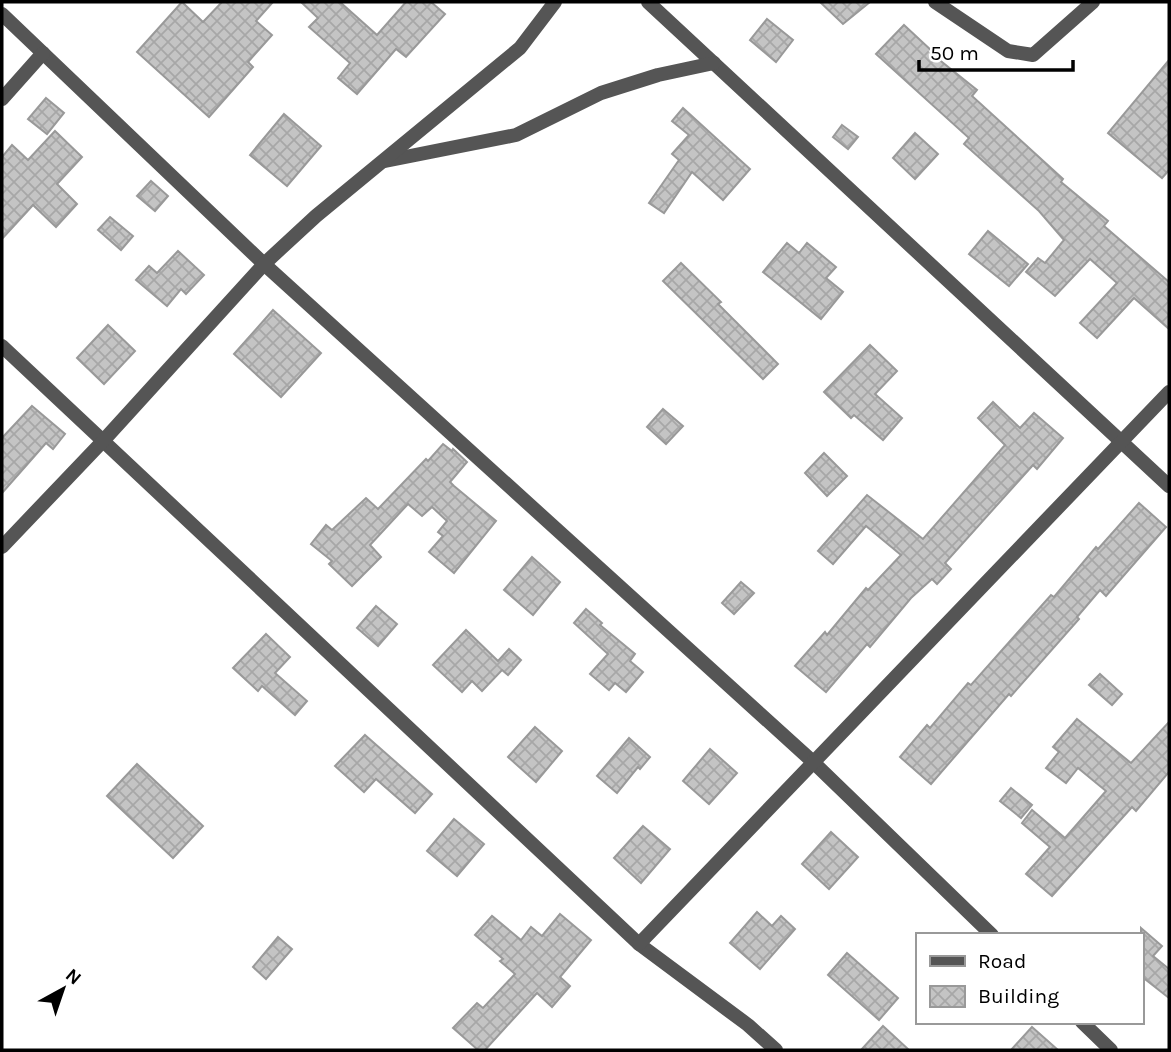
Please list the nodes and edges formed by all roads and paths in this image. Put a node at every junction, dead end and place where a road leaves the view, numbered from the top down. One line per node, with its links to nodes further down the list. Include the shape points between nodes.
1 (555, 2): 9 (street, via 520,48)
2 (648, 2): 7 (street)
3 (935, 2): 4 (street, via 1008,51 1033,55)
4 (1093, 2)
5 (2, 14): 6 (street)
6 (43, 53): 8 (street); 10 (street)
7 (714, 63): 9 (street, via 601,93 516,135); 14 (street)
8 (2, 99)
9 (383, 161): 10 (street)
10 (264, 264): 13 (street); 17 (street)
11 (2, 345): 13 (street)
12 (1169, 392): 14 (street)
13 (103, 441): 16 (street); 19 (street)
14 (1121, 442): 15 (street); 17 (street)
15 (1169, 486)
16 (2, 547)
17 (812, 761): 18 (street); 19 (street)
18 (990, 933)
19 (639, 944): 21 (street)
20 (1084, 1024): 22 (street)
21 (776, 1050)
22 (1111, 1050)

